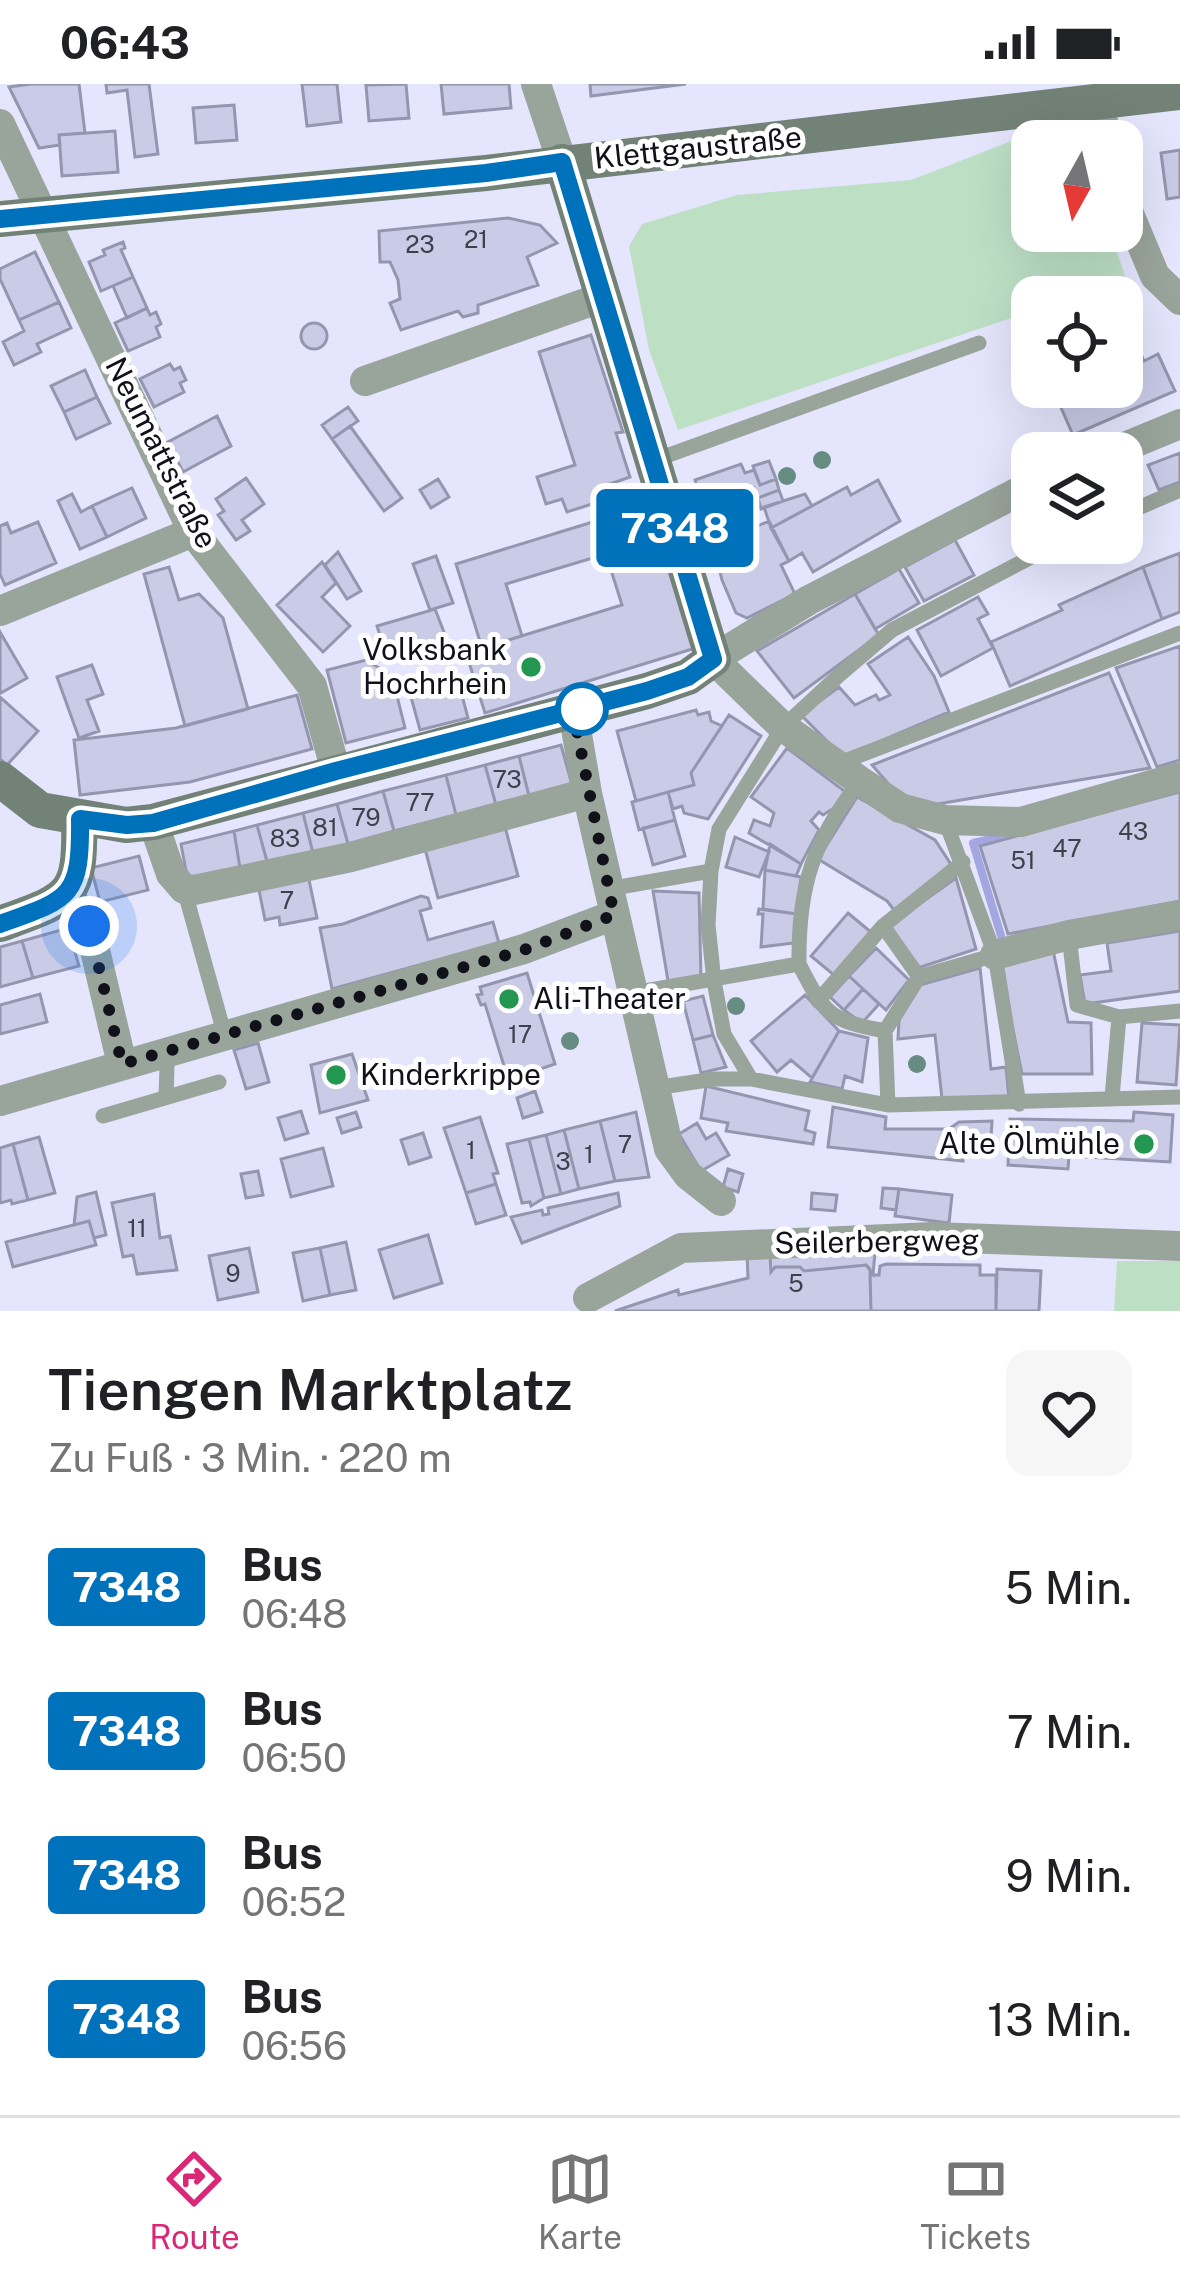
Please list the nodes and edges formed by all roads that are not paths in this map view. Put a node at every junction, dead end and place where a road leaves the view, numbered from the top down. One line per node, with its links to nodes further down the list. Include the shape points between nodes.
1 (536, 84): 6 (street)
2 (1180, 92): 3 (street, Klettgaustraße)
3 (1099, 102): 4 (street); 6 (street, Klettgaustraße)
4 (1103, 120)
5 (0, 124): 7 (street, Neumattstraße)
6 (562, 162): 7 (street, Klettgaustraße); 10 (street)
7 (44, 214): 8 (street, Klettgaustraße); 20 (street, Neumattstraße)
8 (0, 219)
9 (1143, 247): 11 (street, via 1155,275)
10 (603, 297): 13 (street); 16 (street)
11 (1180, 300)
12 (980, 343): 16 (lane)
13 (365, 382)
14 (1180, 424): 15 (street)
15 (1143, 439)
16 (655, 460): 24 (street)
17 (1180, 490): 19 (lane)
18 (1011, 496): 24 (street)
19 (1143, 506)
20 (194, 532): 22 (street); 27 (street, Neumattstraße, via 312,686)
21 (1018, 564): 26 (lane, via 892,630)
22 (0, 610)
23 (1180, 633): 28 (lane)
24 (713, 659): 25 (street, via 688,677); 26 (street)
25 (573, 711): 27 (street); 31 (street)
26 (783, 727): 28 (street); 36 (lane, via 719,830)
27 (336, 771): 34 (street)
28 (849, 773): 33 (street, via 900,808); 45 (lane, via 811,862)
29 (1180, 777): 33 (street, via 1021,821)
30 (0, 779): 32 (street, via 40,810)
31 (587, 793): 37 (street, via 351,857); 39 (street)
32 (80, 819): 34 (street); 38 (street, via 80,866)
33 (946, 820): 35 (lane)
34 (153, 823): 37 (street)
35 (963, 862): 42 (lane); 44 (lane)
36 (711, 871): 39 (lane); 47 (lane)
37 (184, 889): 53 (lane)
38 (68, 895): 41 (street); 55 (street, via 89,926)
39 (611, 902): 48 (street); 53 (street, via 524,950)
40 (1180, 915): 43 (street)
41 (0, 923)
42 (883, 926): 46 (lane); 49 (lane)
43 (1069, 935): 44 (street); 51 (lane, via 1077,1005)
44 (995, 955): 46 (lane); 63 (lane)
45 (799, 964): 47 (lane); 49 (lane)
46 (919, 977): 52 (lane)
47 (714, 981): 48 (lane); 56 (lane, via 724,1034)
48 (633, 993): 58 (street)
49 (818, 1001): 52 (lane, via 844,1024)
50 (1180, 1011): 51 (lane)
51 (1119, 1017): 61 (lane)
52 (885, 1031): 64 (lane)
53 (225, 1036): 54 (street)
54 (157, 1054): 55 (street); 59 (lane, via 167,1066)
55 (122, 1064): 62 (street)
56 (751, 1079): 58 (lane); 64 (lane)
57 (219, 1082): 59 (lane)
58 (655, 1088): 66 (street, via 669,1149)
59 (166, 1097): 65 (lane)
60 (1180, 1097): 61 (lane)
61 (1112, 1098): 63 (lane)
62 (0, 1101)
63 (1019, 1104): 64 (lane)
64 (888, 1105)
65 (103, 1115)
66 (721, 1201)
67 (1180, 1246): 68 (street, Seilerbergweg, via 933,1237 681,1248)
68 (587, 1298)

